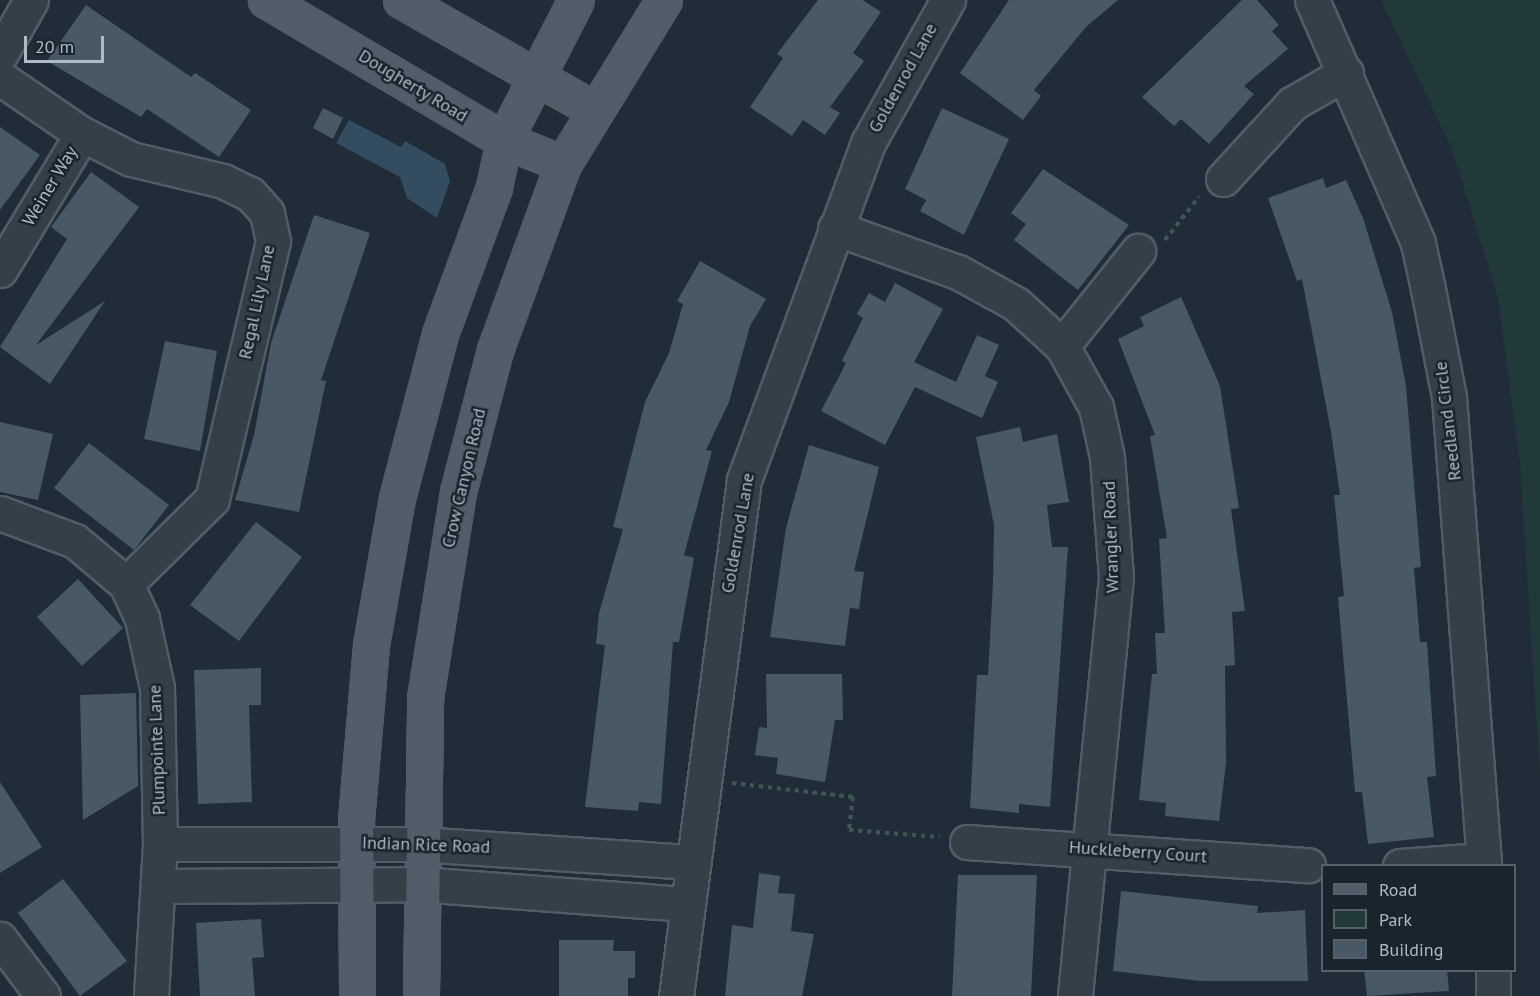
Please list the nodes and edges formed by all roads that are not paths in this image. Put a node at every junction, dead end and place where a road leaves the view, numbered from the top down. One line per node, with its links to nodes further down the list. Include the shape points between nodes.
1 (31, 0): 8 (street)
2 (266, 0): 14 (main road, Dougherty Road)
3 (401, 0): 10 (main road)
4 (576, 0): 10 (main road)
5 (664, 0): 12 (main road, Crow Canyon Road)
6 (948, 0): 17 (street, Goldenrod Lane, via 868,143)
7 (1312, 0): 9 (street, Reedland Circle)
8 (0, 55)
9 (1346, 73): 16 (street, via 1293,103); 29 (street, Reedland Circle, via 1418,243 1449,397)
10 (536, 77): 12 (main road); 14 (main road)
11 (0, 78): 13 (street, Regal Lily Lane)
12 (596, 110): 15 (main road, Crow Canyon Road)
13 (82, 134): 19 (street, Weiner Way); 22 (street, Regal Lily Lane, via 131,159 223,181 250,194 267,213 273,241 212,499)
14 (504, 140): 15 (main road, Dougherty Road); 24 (main road, via 494,187 440,334 397,498 371,645)
15 (563, 164): 26 (main road, Crow Canyon Road, via 495,350 458,492 425,698)
16 (1223, 179)
17 (835, 228): 20 (street, Wrangler Road, via 958,272 1016,304); 28 (street, Goldenrod Lane, via 744,480)
18 (1138, 250): 20 (street)
19 (0, 270)
20 (1062, 346): 27 (street, Wrangler Road, via 1096,407 1113,514 1116,577)
21 (0, 513): 22 (street, Plumpointe Lane, via 75,541)
22 (126, 584): 25 (street, Plumpointe Lane, via 142,619 157,688)
23 (953, 839): 27 (street, Huckleberry Court)
24 (358, 843): 25 (street, Indian Rice Road); 26 (street, Indian Rice Road); 32 (main road)
25 (160, 844): 34 (street, Plumpointe Lane)
26 (419, 844): 28 (street, Indian Rice Road); 33 (main road, Crow Canyon Road)
27 (1088, 848): 31 (street, Huckleberry Court); 43 (street, Wrangler Road)
28 (692, 862): 35 (street, Goldenrod Lane)
29 (1484, 862): 30 (street)
30 (1442, 864)
31 (1308, 865)
32 (356, 884): 33 (street); 34 (street); 40 (main road)
33 (419, 884): 35 (street); 41 (main road, Crow Canyon Road)
34 (159, 886): 39 (street, Plumpointe Lane)
35 (687, 904): 42 (street, Goldenrod Lane)
36 (0, 939): 38 (street)
37 (1493, 972): 44 (street)
38 (43, 996)
39 (151, 996)
40 (357, 996)
41 (421, 996)
42 (676, 996)
43 (1074, 996)
44 (1493, 996)

